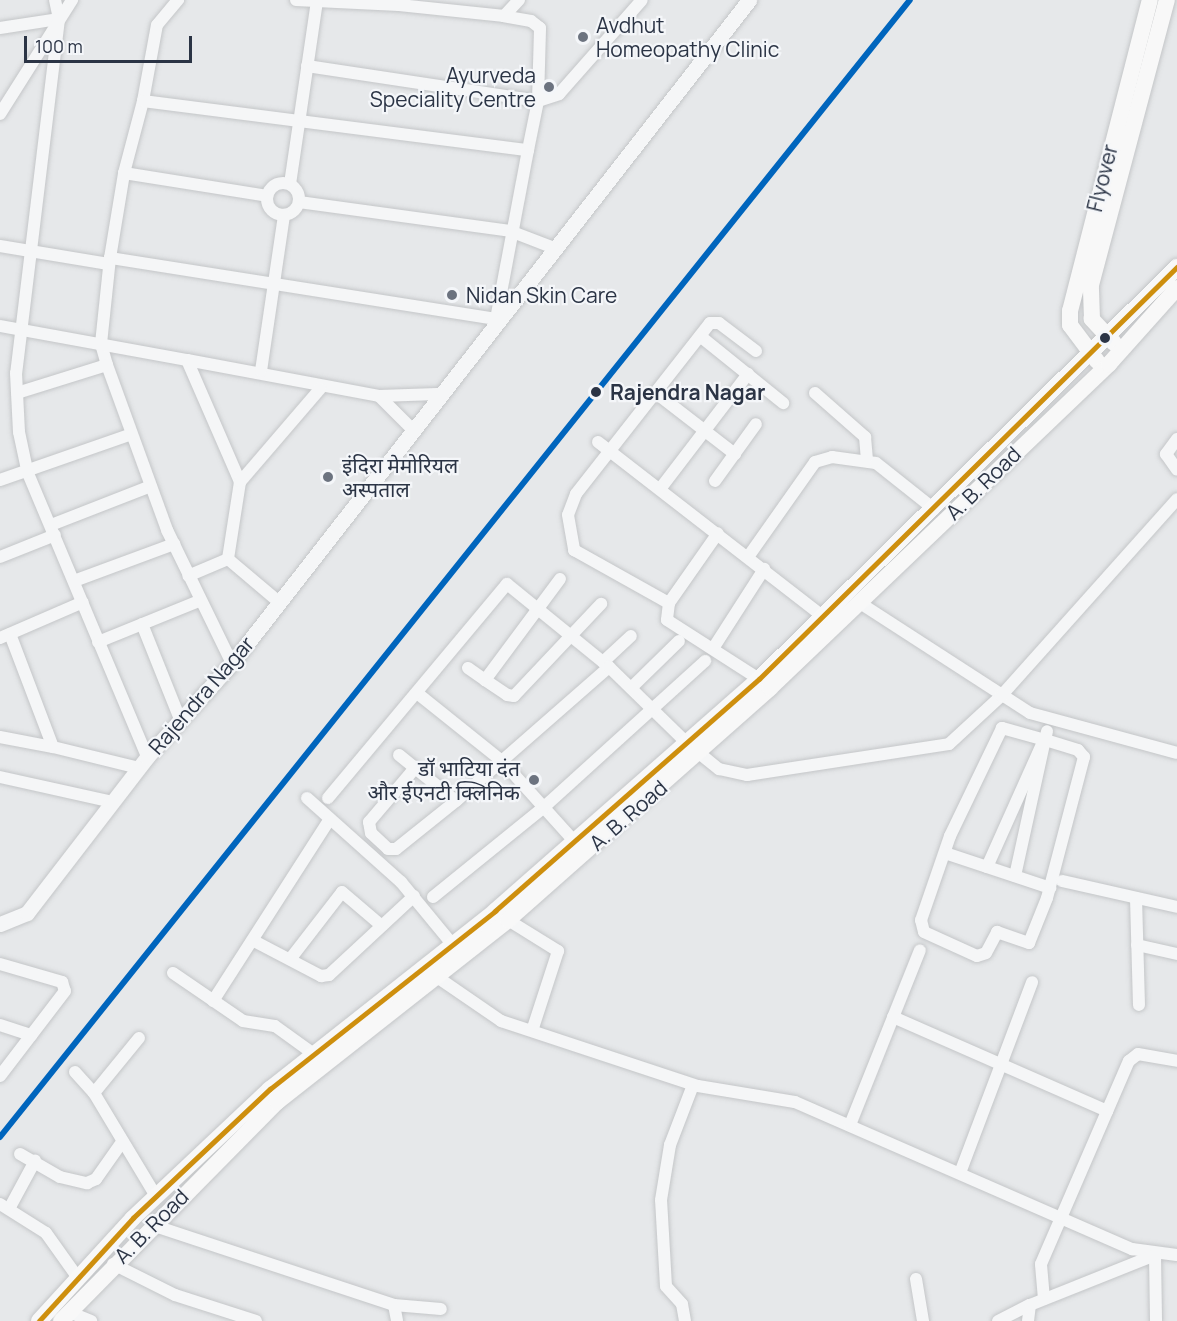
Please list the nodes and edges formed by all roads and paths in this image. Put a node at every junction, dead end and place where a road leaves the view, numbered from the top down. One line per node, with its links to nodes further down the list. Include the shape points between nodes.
1 (55, 0): 13 (street)
2 (72, 0): 13 (street)
3 (178, 0): 16 (street, via 157,25)
4 (296, 0): 10 (street)
5 (519, 0): 12 (street)
6 (642, 0): 17 (street, via 560,94)
7 (748, 0): 28 (street, Rajendra Nagar)
8 (1150, 0): 42 (main road, Flyover, via 1070,311 1070,325)
9 (1167, 0): 38 (main road, Flyover, via 1089,302 1092,319)
10 (317, 1): 11 (street); 15 (street)
11 (401, 2): 12 (street)
12 (504, 16): 17 (street, via 531,21 540,28)
13 (59, 19): 14 (street); 18 (street); 29 (street)
14 (0, 28)
15 (307, 66): 17 (street); 19 (street)
16 (143, 101): 19 (street); 21 (street)
17 (538, 101): 20 (street)
18 (0, 114)
19 (299, 123): 20 (street); 22 (street)
20 (528, 150): 26 (street)
21 (124, 173): 23 (street); 30 (street)
22 (290, 184): 23 (street, via 277,183); 24 (street)
23 (267, 196): 25 (street, via 270,207)
24 (299, 202): 25 (street); 26 (street)
25 (284, 215): 32 (street)
26 (510, 231): 28 (street); 34 (street)
27 (0, 246): 29 (street)
28 (554, 248): 34 (street, Rajendra Nagar)
29 (29, 252): 30 (street); 36 (street)
30 (110, 261): 32 (street); 39 (street)
31 (1177, 267): 38 (main road)
32 (272, 284): 34 (street); 46 (street)
33 (1177, 288): 40 (main road, A. B. Road)
34 (496, 319): 52 (street, Rajendra Nagar)
35 (0, 326): 36 (street)
36 (20, 329): 39 (street); 49 (street)
37 (700, 336): 41 (street, via 716,322); 47 (street); 50 (street)
38 (1106, 336): 40 (main road, Flyover); 42 (main road, A. B. Road)
39 (101, 344): 43 (street); 44 (street)
40 (1122, 350): 45 (main road, A. B. Road)
41 (756, 351)
42 (1089, 354): 45 (main road, Flyover); 72 (main road, A. B. Road)
43 (187, 360): 46 (street); 68 (street)
44 (107, 365): 49 (street); 58 (street)
45 (1105, 368): 87 (main road, A. B. Road)
46 (261, 371): 48 (street)
47 (748, 374): 54 (street); 57 (street)
48 (320, 389): 53 (street); 68 (street)
49 (17, 393): 65 (street)
50 (656, 393): 57 (street); 61 (street)
51 (815, 393): 63 (street, via 862,432)
52 (437, 394): 53 (street); 56 (street, Rajendra Nagar)
53 (380, 396): 56 (street)
54 (783, 403)
55 (756, 424): 62 (street)
56 (411, 428): 85 (street, Rajendra Nagar)
57 (705, 431): 62 (street); 70 (street)
58 (129, 435): 65 (street); 69 (street)
59 (1177, 439): 64 (street, via 1166,454)
60 (598, 442): 61 (street)
61 (610, 451): 70 (street); 86 (street, via 570,506 574,550)
62 (735, 454): 67 (street)
63 (867, 459): 72 (street); 77 (street, via 832,457 815,462)
64 (1177, 470)
65 (27, 471): 66 (street); 73 (street)
66 (0, 480)
67 (715, 481)
68 (240, 482): 78 (street)
69 (151, 486): 73 (street); 75 (street)
70 (660, 489): 74 (street)
71 (1177, 500): 106 (street)
72 (934, 509): 90 (main road, A. B. Road)
73 (53, 530): 76 (street); 82 (street)
74 (718, 533): 77 (street); 86 (street)
75 (174, 544): 80 (street); 82 (street)
76 (0, 557)
77 (748, 557): 79 (street)
78 (228, 559): 80 (street); 85 (street)
79 (764, 569): 90 (street); 97 (street)
80 (188, 576): 83 (street)
81 (560, 579): 89 (street)
82 (74, 581): 84 (street)
83 (199, 601): 91 (street); 99 (street)
84 (83, 602): 92 (street); 96 (street)
85 (280, 603): 99 (street, Rajendra Nagar)
86 (669, 603): 97 (street, via 667,620)
87 (860, 603): 106 (street); 112 (main road, A. B. Road)
88 (601, 604): 94 (street)
89 (540, 606): 94 (street); 103 (street); 105 (street, via 512,585 503,586)
90 (824, 617): 102 (main road, A. B. Road)
91 (142, 624): 96 (street); 108 (street)
92 (5, 636): 111 (street)
93 (631, 636): 100 (street)
94 (572, 637): 100 (street); 103 (street, via 514,696)
95 (679, 641): 104 (street)
96 (98, 642): 116 (street)
97 (714, 647): 102 (street)
98 (705, 661): 107 (street)
99 (232, 663): 108 (street, Rajendra Nagar)
100 (606, 665): 104 (street); 115 (street)
101 (468, 668): 103 (street)
102 (759, 679): 112 (main road, A. B. Road)
103 (485, 680)
104 (631, 688): 107 (street)
105 (417, 693): 115 (street); 120 (street)
106 (1001, 696): 109 (street); 112 (street, via 935,750 747,775 719,769)
107 (653, 708): 112 (street); 123 (street)
108 (180, 719): 116 (street, Rajendra Nagar)
109 (1047, 729): 113 (street); 126 (street, via 1002,728); 127 (street); 128 (street); 130 (street, via 1084,757)
110 (0, 737): 111 (street)
111 (53, 747): 116 (street)
112 (693, 749): 125 (main road, A. B. Road); 135 (main road, A. B. Road)
113 (1177, 753)
114 (399, 755): 117 (street)
115 (502, 761): 121 (street); 123 (street)
116 (143, 763): 122 (street, Rajendra Nagar)
117 (415, 768): 121 (street); 121 (street, via 369,822 371,833 388,849 396,849)
118 (0, 777): 122 (street)
119 (307, 798): 124 (street)
120 (328, 798)
121 (456, 801)
122 (113, 802): 136 (street, Rajendra Nagar, via 27,913)
123 (543, 808): 125 (street); 132 (street)
124 (330, 819): 131 (street); 138 (street)
125 (575, 842): 139 (main road, A. B. Road)
126 (945, 853): 127 (street); 130 (street, via 919,927 977,956 986,953 997,932 1029,942)
127 (987, 867): 128 (street)
128 (1015, 876): 130 (street)
129 (1062, 881): 133 (street)
130 (1050, 888)
131 (414, 896): 137 (street); 139 (street)
132 (433, 897)
133 (1136, 898): 134 (street); 140 (street)
134 (1177, 907)
135 (508, 920): 146 (main road, A. B. Road); 152 (street, via 558,951)
136 (0, 924)
137 (382, 926): 143 (street, via 329,975 321,976); 143 (street, via 342,892)
138 (254, 941): 143 (street); 148 (street)
139 (453, 945): 155 (main road, A. B. Road)
140 (1137, 945): 142 (street); 149 (street)
141 (920, 950): 150 (street)
142 (1177, 954)
143 (291, 958)
144 (0, 964): 153 (street, via 64,986 63,995)
145 (173, 973): 148 (street)
146 (437, 977): 152 (street, via 501,1021); 171 (main road, A. B. Road, via 277,1102)
147 (1032, 982): 157 (street)
148 (213, 1001): 155 (street, via 248,1024 275,1026)
149 (1139, 1005)
150 (893, 1017): 157 (street); 163 (street)
151 (0, 1026): 153 (street)
152 (532, 1031): 160 (street)
153 (31, 1035): 159 (street)
154 (139, 1038): 161 (street)
155 (314, 1054): 168 (main road, A. B. Road)
156 (1177, 1061): 162 (street, via 1148,1054 1132,1057)
157 (1001, 1064): 162 (street); 167 (street)
158 (75, 1072): 161 (street)
159 (0, 1076)
160 (693, 1085): 163 (street, via 795,1102); 186 (street, via 670,1145 661,1200 666,1286 682,1304)
161 (94, 1093): 164 (street)
162 (1107, 1111): 170 (street)
163 (850, 1125): 167 (street)
164 (122, 1142): 166 (street, via 96,1179 87,1183 60,1177); 168 (street)
165 (20, 1154): 166 (street)
166 (35, 1161): 169 (street)
167 (960, 1173): 170 (street)
168 (156, 1196): 175 (main road, A. B. Road)
169 (4, 1207): 175 (street, via 46,1233)
170 (1061, 1218): 172 (street); 177 (street, via 1039,1271)
171 (152, 1225): 174 (main road, A. B. Road); 178 (street)
172 (1155, 1255): 173 (street); 177 (street); 190 (street)
173 (1177, 1255)
174 (113, 1264): 181 (main road, A. B. Road); 184 (street, via 176,1295)
175 (78, 1278): 182 (main road, A. B. Road)
176 (916, 1279): 187 (street)
177 (1044, 1299): 179 (street)
178 (394, 1305): 180 (street); 185 (street)
179 (1030, 1305): 188 (street); 189 (street)
180 (441, 1309)
181 (65, 1317): 183 (street)
182 (39, 1321)
183 (91, 1321)
184 (256, 1321)
185 (397, 1321)
186 (685, 1321)
187 (923, 1321)
188 (998, 1321)
189 (1028, 1321)
190 (1156, 1321)

